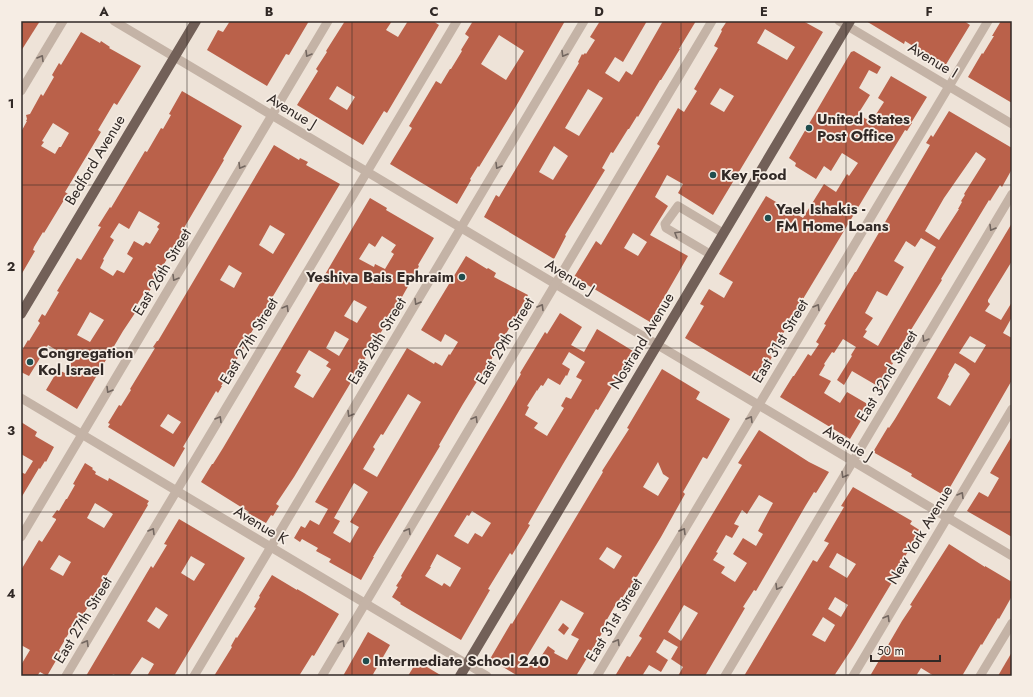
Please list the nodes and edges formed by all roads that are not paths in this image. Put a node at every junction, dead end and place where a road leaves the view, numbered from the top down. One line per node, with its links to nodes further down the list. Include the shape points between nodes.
1 (63, 21): 12 (street, one-way to 1)
2 (114, 21): 10 (street, Avenue J)
3 (196, 21): 10 (main road, Bedford Avenue)
4 (328, 21): 13 (street, East 26th Street, one-way to 13)
5 (457, 21): 15 (street, East 27th Street)
6 (584, 21): 17 (street, East 28th Street, one-way to 17)
7 (712, 21): 20 (street, East 29th Street)
8 (988, 21): 11 (street, East 31st Street)
9 (845, 22): 11 (street, Avenue I); 18 (main road, Nostrand Avenue)
10 (174, 57): 13 (street, Avenue J); 21 (main road, Bedford Avenue)
11 (949, 86): 14 (street, Avenue I); 24 (street, East 31st Street, one-way to 11)
12 (21, 92)
13 (272, 115): 15 (street, Avenue J); 26 (street, East 26th Street, one-way to 26)
14 (1012, 124)
15 (367, 172): 17 (street, Avenue J); 28 (street, East 27th Street, one-way to 15)
16 (1012, 194): 27 (street, East 32nd Street, one-way to 27)
17 (461, 228): 20 (street, Avenue J); 31 (street, East 28th Street, one-way to 31)
18 (723, 233): 19 (main road, Nostrand Avenue); 19 (street, one-way to 18, via 666,228 665,224 678,206)
19 (710, 254): 22 (main road, Nostrand Avenue)
20 (555, 284): 22 (street, Avenue J); 33 (street, East 29th Street, one-way to 20)
21 (21, 314)
22 (657, 345): 24 (street, Avenue J); 35 (main road, Nostrand Avenue)
23 (21, 398): 26 (street, Avenue K)
24 (758, 405): 27 (street, Avenue J); 41 (street, East 31st Street, one-way to 24)
25 (1012, 409): 29 (street, New York Avenue, one-way to 25)
26 (82, 435): 28 (street, Avenue K); 30 (street, East 26th Street)
27 (852, 461): 29 (street, Avenue J); 42 (street, East 32nd Street, one-way to 42)
28 (176, 491): 31 (street, Avenue K); 36 (street, East 27th Street, one-way to 28)
29 (947, 518): 32 (street, Avenue J); 43 (street, New York Avenue, one-way to 29)
30 (21, 537)
31 (271, 547): 33 (street, Avenue K); 37 (street, East 28th Street)
32 (1012, 556)
33 (365, 604): 35 (street, Avenue K); 38 (street, East 29th Street, one-way to 33)
34 (1012, 623): 44 (street)
35 (467, 664): 39 (main road, Nostrand Avenue); 40 (street, Avenue K)
36 (66, 676)
37 (194, 676)
38 (322, 676)
39 (460, 676)
40 (487, 676)
41 (597, 676)
42 (725, 676)
43 (853, 676)
44 (980, 676)

